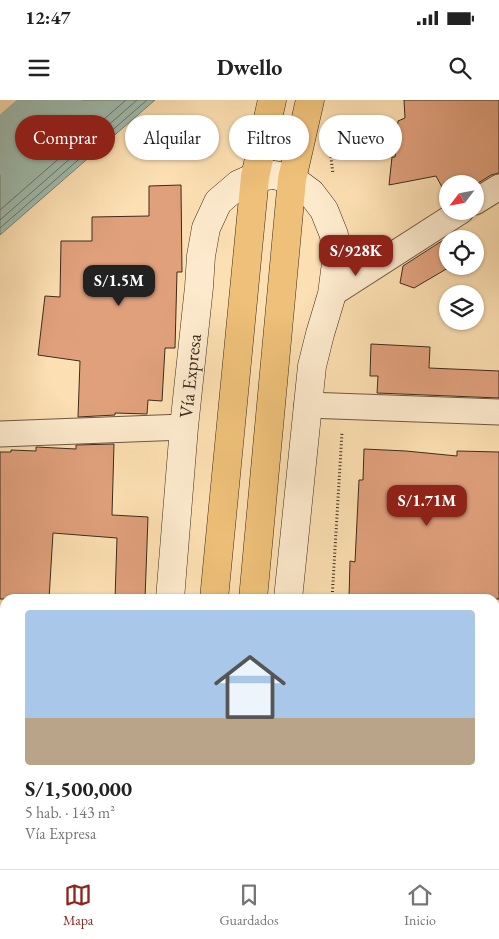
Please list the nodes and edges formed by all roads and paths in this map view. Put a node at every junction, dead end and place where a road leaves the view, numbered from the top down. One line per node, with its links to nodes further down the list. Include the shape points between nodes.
1 (272, 100): 3 (main road)
2 (310, 100): 4 (main road)
3 (254, 177): 4 (main road, Vía Expresa, via 274,175); 12 (main road, Vía Expresa, via 239,184 218,202 206,228); 15 (main road)
4 (292, 179): 8 (main road, Vía Expresa, via 311,193 324,210 334,235 336,263); 16 (main road)
5 (499, 187): 6 (street)
6 (484, 196)
7 (447, 220): 8 (street)
8 (332, 294): 9 (main road, Vía Expresa, via 312,366)
9 (307, 405): 10 (street); 17 (main road, Vía Expresa)
10 (343, 406): 11 (street); 18 (path)
11 (499, 412)
12 (184, 427): 13 (street); 14 (main road, Vía Expresa)
13 (0, 434)
14 (170, 594)
15 (214, 594)
16 (253, 594)
17 (288, 594)
18 (332, 594)

